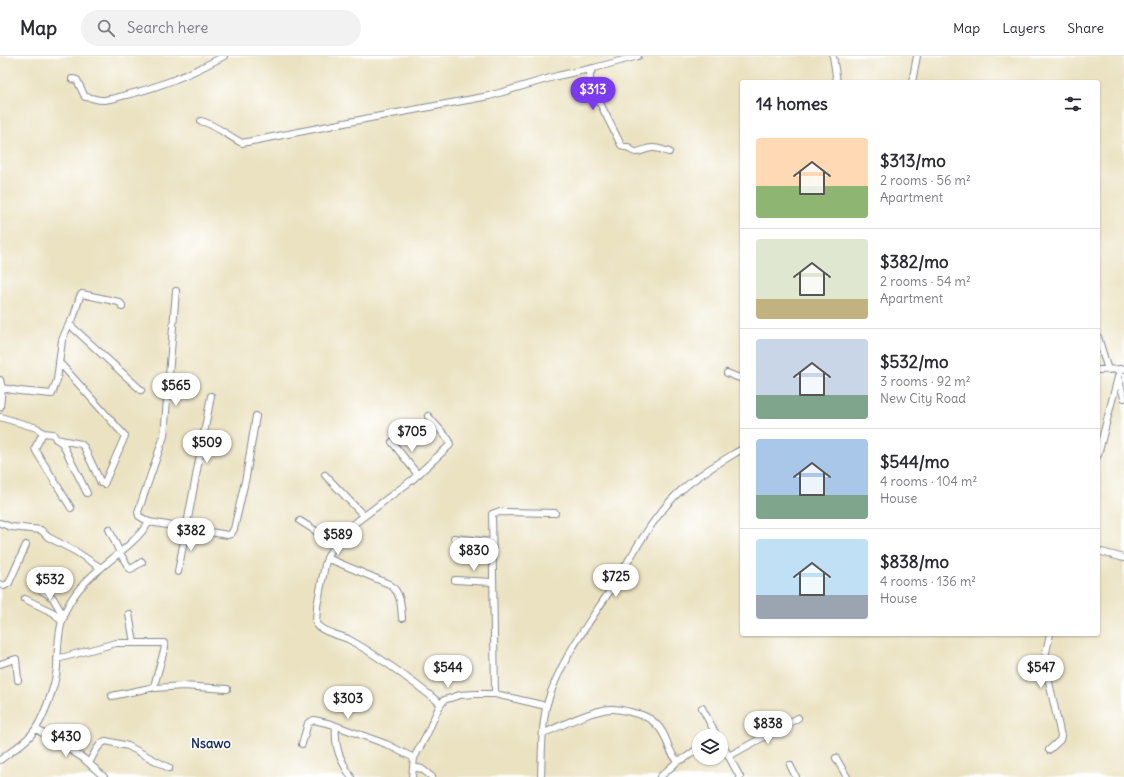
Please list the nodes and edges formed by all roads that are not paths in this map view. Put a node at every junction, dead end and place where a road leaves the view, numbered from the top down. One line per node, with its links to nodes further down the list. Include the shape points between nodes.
1 (224, 56): 6 (street, via 168,82 105,100 84,97 77,80)
2 (638, 56): 5 (street)
3 (833, 56): 7 (street)
4 (917, 56): 8 (street)
5 (594, 68): 9 (street, via 489,96 242,143 212,124); 10 (street, via 590,73 590,81 621,145 636,152 654,148)
6 (72, 80)
7 (837, 80)
8 (912, 80)
9 (201, 121)
10 (669, 152)
11 (176, 291): 43 (street, via 164,436 138,512 139,516)
12 (122, 307): 13 (street, via 119,302 82,294)
13 (69, 324): 15 (street, via 62,340); 24 (street)
14 (1100, 344): 18 (street)
15 (59, 362): 23 (street, via 58,380 52,394); 32 (street, via 125,436 104,484 101,483 81,444)
16 (1123, 369): 18 (street); 20 (street)
17 (1100, 370): 18 (street)
18 (1108, 370)
19 (727, 373): 21 (street)
20 (1118, 376): 26 (street); 34 (street)
21 (740, 378)
22 (0, 380): 23 (street)
23 (2, 388): 27 (street)
24 (141, 390)
25 (211, 396): 45 (street)
26 (1124, 398)
27 (0, 407)
28 (256, 416): 45 (street, via 246,477 233,532 228,535)
29 (428, 416): 37 (street, via 451,444)
30 (0, 417): 31 (street, via 37,428)
31 (43, 433): 32 (street, via 53,434); 39 (street, via 35,448 36,451)
32 (56, 439): 38 (street, via 62,443)
33 (392, 442): 37 (street)
34 (1100, 447)
35 (740, 450): 76 (street, via 688,484 666,505 563,663)
36 (324, 475): 41 (street)
37 (418, 475): 41 (street)
38 (87, 493)
39 (71, 508)
40 (555, 513): 48 (street, via 494,512 491,515)
41 (364, 516): 49 (street)
42 (300, 521): 49 (street)
43 (149, 522): 45 (street); 52 (street, via 139,537)
44 (0, 523): 56 (street, via 11,527 41,530 48,537)
45 (186, 528): 57 (street)
46 (109, 529): 52 (street)
47 (454, 538): 48 (street)
48 (492, 542): 59 (street)
49 (334, 543): 53 (street)
50 (26, 545): 60 (street, via 9,583 4,586)
51 (1100, 552): 54 (street)
52 (120, 553): 55 (street, via 131,569); 56 (street)
53 (327, 558): 64 (street, via 394,587 399,594); 75 (street, via 317,606 317,625 386,662)
54 (1124, 558)
55 (142, 562)
56 (101, 568): 65 (street, via 79,589)
57 (178, 572)
58 (455, 580): 59 (street)
59 (492, 582): 73 (street)
60 (0, 584)
61 (35, 586): 65 (street, via 53,598)
62 (24, 599): 65 (street)
63 (129, 614): 67 (street)
64 (402, 618)
65 (63, 620): 68 (street, via 57,644)
66 (1050, 636): 84 (street, via 1045,658 1061,736)
67 (134, 643): 68 (street, via 116,643); 71 (street, via 165,644)
68 (57, 659): 80 (street, via 52,692)
69 (0, 664): 70 (street, via 16,659)
70 (18, 680)
71 (154, 687): 72 (street); 74 (street)
72 (227, 689)
73 (494, 694): 75 (street, via 460,695); 76 (street)
74 (112, 696)
75 (441, 704): 87 (street)
76 (546, 706): 82 (street)
77 (702, 708): 81 (street)
78 (798, 718): 86 (street)
79 (336, 726): 83 (street, via 310,721); 87 (street, via 386,744); 96 (street, via 338,754)
80 (36, 729): 89 (street); 91 (street)
81 (712, 729)
82 (544, 733): 90 (street, via 596,712 611,709 628,711 650,718 664,734 672,753); 99 (street)
83 (302, 744)
84 (1050, 750)
85 (692, 752): 90 (street)
86 (729, 756): 101 (street)
87 (414, 758): 93 (street)
88 (836, 758): 103 (street)
89 (0, 760)
90 (679, 760): 100 (street)
91 (89, 763): 94 (street, via 100,744 106,741 128,746); 95 (street)
92 (790, 766): 102 (street)
93 (413, 767): 97 (street); 98 (street, via 422,769)
94 (169, 768)
95 (104, 777)
96 (350, 777)
97 (412, 777)
98 (432, 777)
99 (541, 777)
100 (660, 777)
101 (740, 777)
102 (796, 777)
103 (847, 777)

